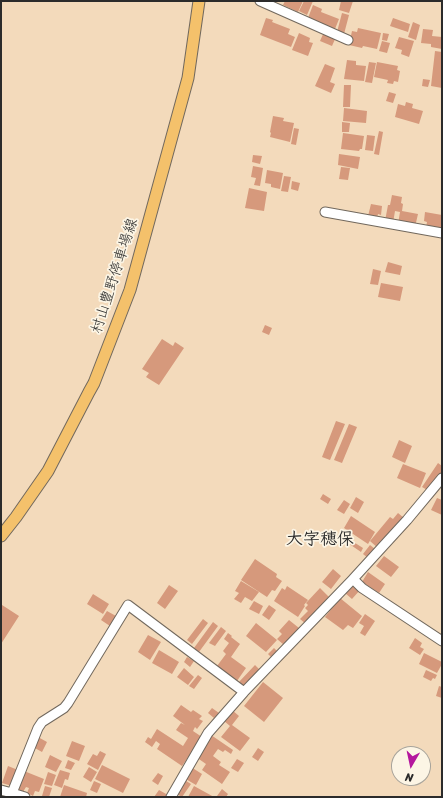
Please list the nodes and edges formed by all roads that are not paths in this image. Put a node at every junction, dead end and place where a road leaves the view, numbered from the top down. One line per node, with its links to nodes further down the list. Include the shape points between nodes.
1 (200, 1): 7 (main road, 村山豊野停車場線, via 188,78 130,290 90,392 48,471)
2 (260, 1): 3 (street)
3 (348, 40)
4 (325, 212): 5 (street)
5 (442, 234)
6 (442, 478): 8 (street)
7 (1, 536)
8 (353, 580): 9 (street); 10 (street)
9 (442, 641)
10 (244, 692): 12 (street, via 128,605 64,708 42,722 38,728); 14 (street, via 208,733)
11 (1, 790): 12 (street)
12 (12, 792): 13 (street)
13 (25, 797)
14 (171, 797)

